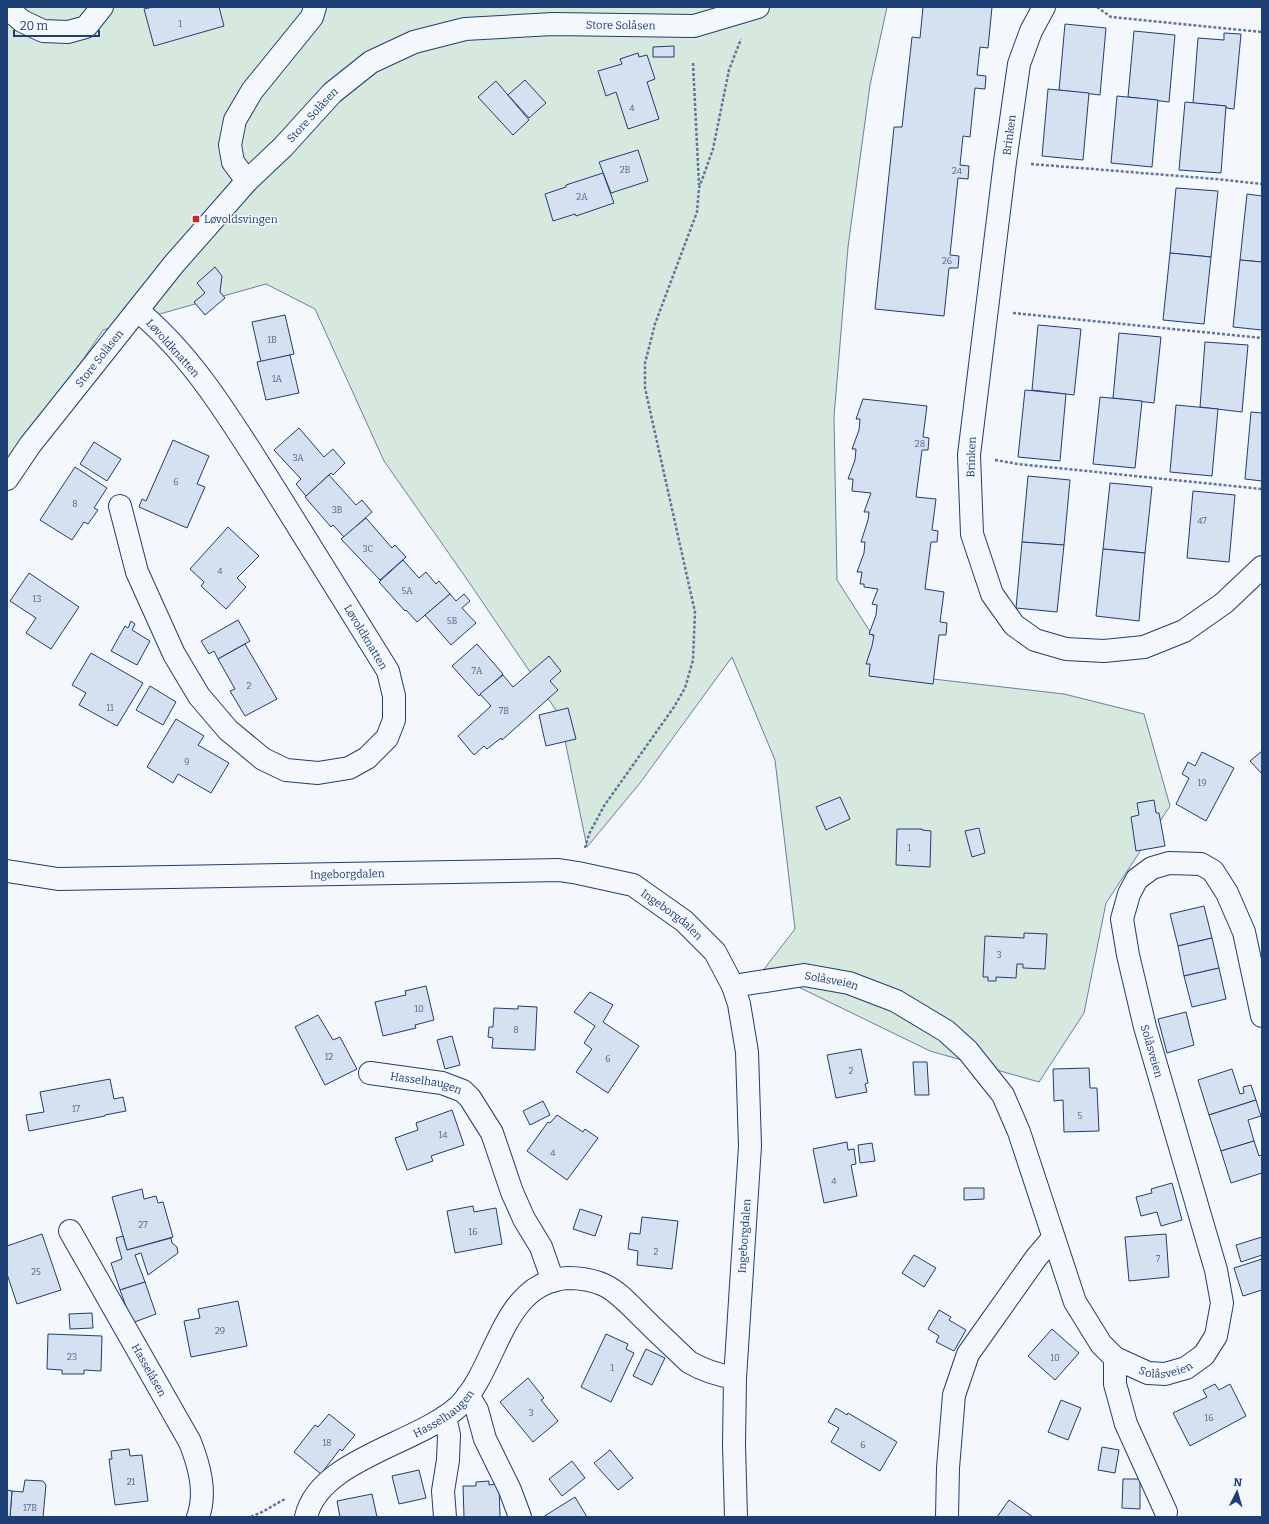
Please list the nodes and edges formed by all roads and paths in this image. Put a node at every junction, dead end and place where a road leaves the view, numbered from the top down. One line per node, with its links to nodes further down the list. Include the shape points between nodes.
1 (102, 7): 5 (street, via 86,27 68,32 43,31 22,21)
2 (314, 7): 10 (street, via 312,17 252,91 235,120 230,145 233,162)
3 (1044, 7): 9 (street, Brinken, via 1031,30 1019,64)
4 (1097, 7): 7 (path, via 1111,16)
5 (7, 8)
6 (754, 8): 10 (street, Store Solåsen, via 694,26 553,24 465,29 414,42 371,62 332,93 283,147); 12 (path, via 729,70 714,149)
7 (1262, 32)
8 (693, 63): 12 (path)
9 (1005, 162): 11 (path); 13 (street, Brinken)
10 (247, 181): 14 (street, Store Solåsen, via 174,264)
11 (1262, 184)
12 (699, 188): 22 (path, via 696,212 655,324 645,363 645,388 696,612 693,660 685,688 674,707 604,806 589,834)
13 (987, 310): 15 (path); 16 (street, Brinken)
14 (138, 311): 17 (street, Store Solåsen, via 30,445); 19 (street, Løvoldknatten, via 191,365 237,430 388,671 394,696 394,720 387,738 367,758 349,768 318,773 286,770 263,759 228,730 199,696 174,654 136,572)
15 (1262, 338)
16 (969, 455): 18 (path, via 1018,464); 20 (street, Brinken, via 972,534 992,594 1014,625 1035,640 1066,649 1104,651 1144,647 1184,631 1224,603)
17 (7, 479)
18 (1262, 489)
19 (120, 506)
20 (1262, 567)
21 (7, 871): 22 (street, Ingeborgdalen, via 58,879 559,870)
22 (578, 873): 23 (street, Ingeborgdalen, via 633,885 684,921 715,952)
23 (733, 986): 27 (street, Solåsveien, via 804,975 849,983 896,1001 946,1031 968,1051 1003,1095 1019,1132); 30 (street, Ingeborgdalen, via 739,1004 747,1052 750,1146)
24 (1262, 1016): 29 (street, Solåsveien, via 1244,932 1227,892 1213,871 1201,864 1169,863 1152,868 1137,879 1129,894 1122,919 1128,956 1145,1027 1216,1270 1222,1304 1216,1336 1204,1356 1186,1368 1165,1374 1148,1373)
25 (370, 1073): 28 (street, Hasselhaugen, via 442,1083 463,1091 470,1098 492,1133 512,1192 524,1220 541,1247)
26 (70, 1231): 34 (street, Hasselåsen, via 190,1442 198,1461 201,1478 202,1494)
27 (1053, 1238): 29 (street, Solåsveien, via 1075,1302 1101,1344); 39 (street, via 968,1354 954,1395 948,1461)
28 (553, 1281): 30 (street, Hasselhaugen, via 568,1278 586,1279 604,1285 619,1295 689,1362 718,1376); 31 (street, Hasselhaugen, via 537,1288 511,1315)
29 (1115, 1358): 33 (street, via 1116,1384 1126,1424)
30 (735, 1378): 38 (street, Ingeborgdalen)
31 (468, 1395): 32 (street, Hasselhaugen); 37 (street, via 477,1410 486,1439)
32 (445, 1417): 35 (street, Hasselhaugen, via 349,1466 328,1481 316,1494); 36 (street, via 449,1435 443,1492)
33 (1166, 1512)
34 (198, 1517)
35 (306, 1517)
36 (445, 1517)
37 (520, 1517)
38 (736, 1517)
39 (947, 1517)

